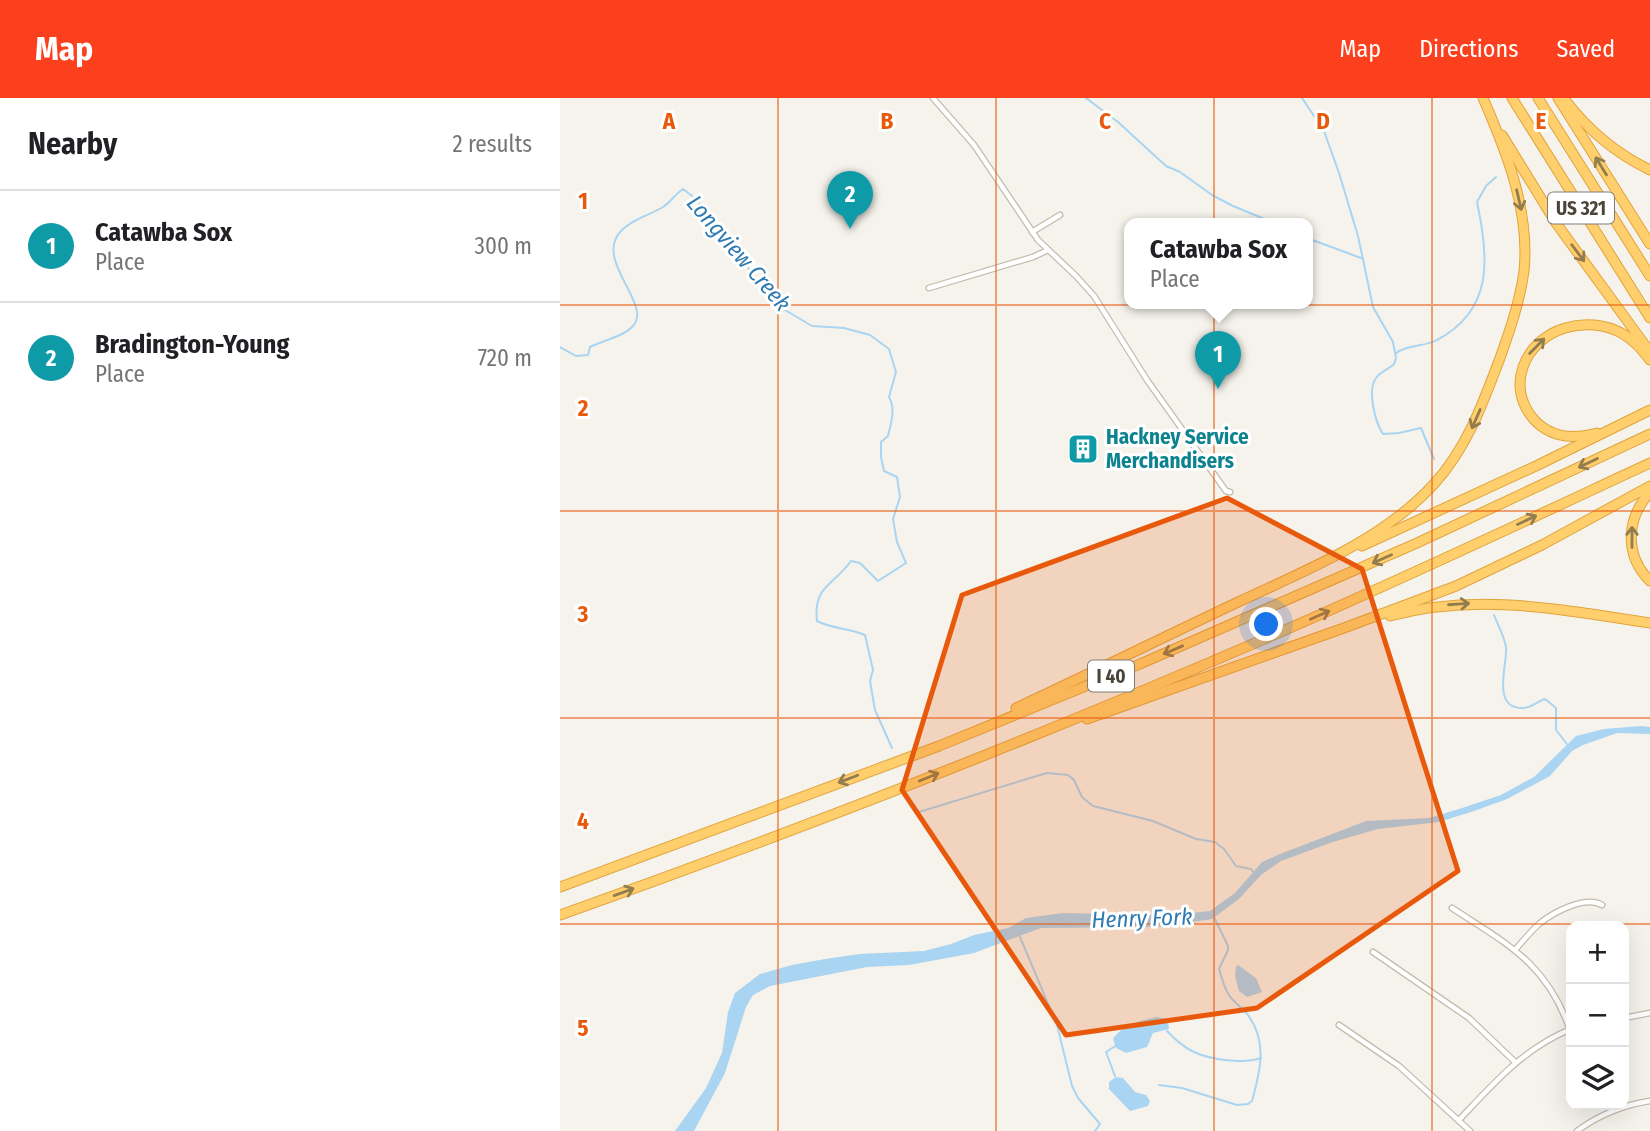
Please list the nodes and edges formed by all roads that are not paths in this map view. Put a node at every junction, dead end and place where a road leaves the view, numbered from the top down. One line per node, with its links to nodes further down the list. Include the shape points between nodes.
1 (933, 98): 10 (street, via 974,145)
2 (1483, 98): 7 (highway)
3 (1512, 98): 15 (highway, US 321)
4 (1538, 98): 13 (highway, US 321)
5 (1558, 98): 11 (highway, one-way to 5)
6 (1564, 98): 8 (highway, via 1603,140)
7 (1489, 112): 16 (highway, one-way to 16, via 1542,201); 25 (highway, one-way to 25, via 1518,195 1525,245 1519,299 1486,395 1466,441 1433,486 1379,530)
8 (1650, 170)
9 (1060, 215): 10 (street)
10 (1032, 232): 12 (street)
11 (1650, 244)
12 (1048, 250): 14 (street); 23 (street, via 1094,296 1147,380)
13 (1650, 276)
14 (929, 288)
15 (1650, 317)
16 (1650, 352)
17 (1650, 360): 19 (highway, one-way to 17, via 1566,436 1541,426 1522,397 1520,381 1526,358 1556,331 1590,324 1624,334)
18 (1650, 411): 19 (highway)
19 (1612, 429): 25 (highway)
20 (1650, 434): 30 (highway, I 40, one-way to 30, via 1417,543 1140,664)
21 (1650, 463): 29 (highway, I 40, one-way to 21, via 1346,603)
22 (1650, 486): 28 (highway, via 1478,576)
23 (1230, 492)
24 (1650, 492): 26 (highway, one-way to 24, via 1636,562 1630,541 1636,512)
25 (1315, 566): 30 (highway, via 1004,714)
26 (1650, 581)
27 (1650, 624): 28 (highway, one-way to 27, via 1439,606 1482,603 1551,608)
28 (1344, 628): 29 (highway, via 1075,723)
29 (1060, 724): 34 (highway, I 40, one-way to 29, via 892,792)
30 (882, 766): 31 (highway, I 40, one-way to 31)
31 (560, 887)
32 (1602, 905): 35 (street, via 1587,902 1549,917)
33 (1452, 908): 35 (street)
34 (560, 915)
35 (1515, 950): 39 (street, via 1550,987)
36 (1373, 952): 42 (street, via 1469,1018)
37 (1650, 1013): 38 (street)
38 (1629, 1017)
39 (1566, 1019)
40 (1339, 1025): 44 (street, via 1399,1066)
41 (1566, 1031): 42 (street)
42 (1515, 1062): 44 (street)
43 (1650, 1101): 46 (street, via 1611,1112)
44 (1459, 1120): 45 (street)
45 (1471, 1131)
46 (1577, 1131)

